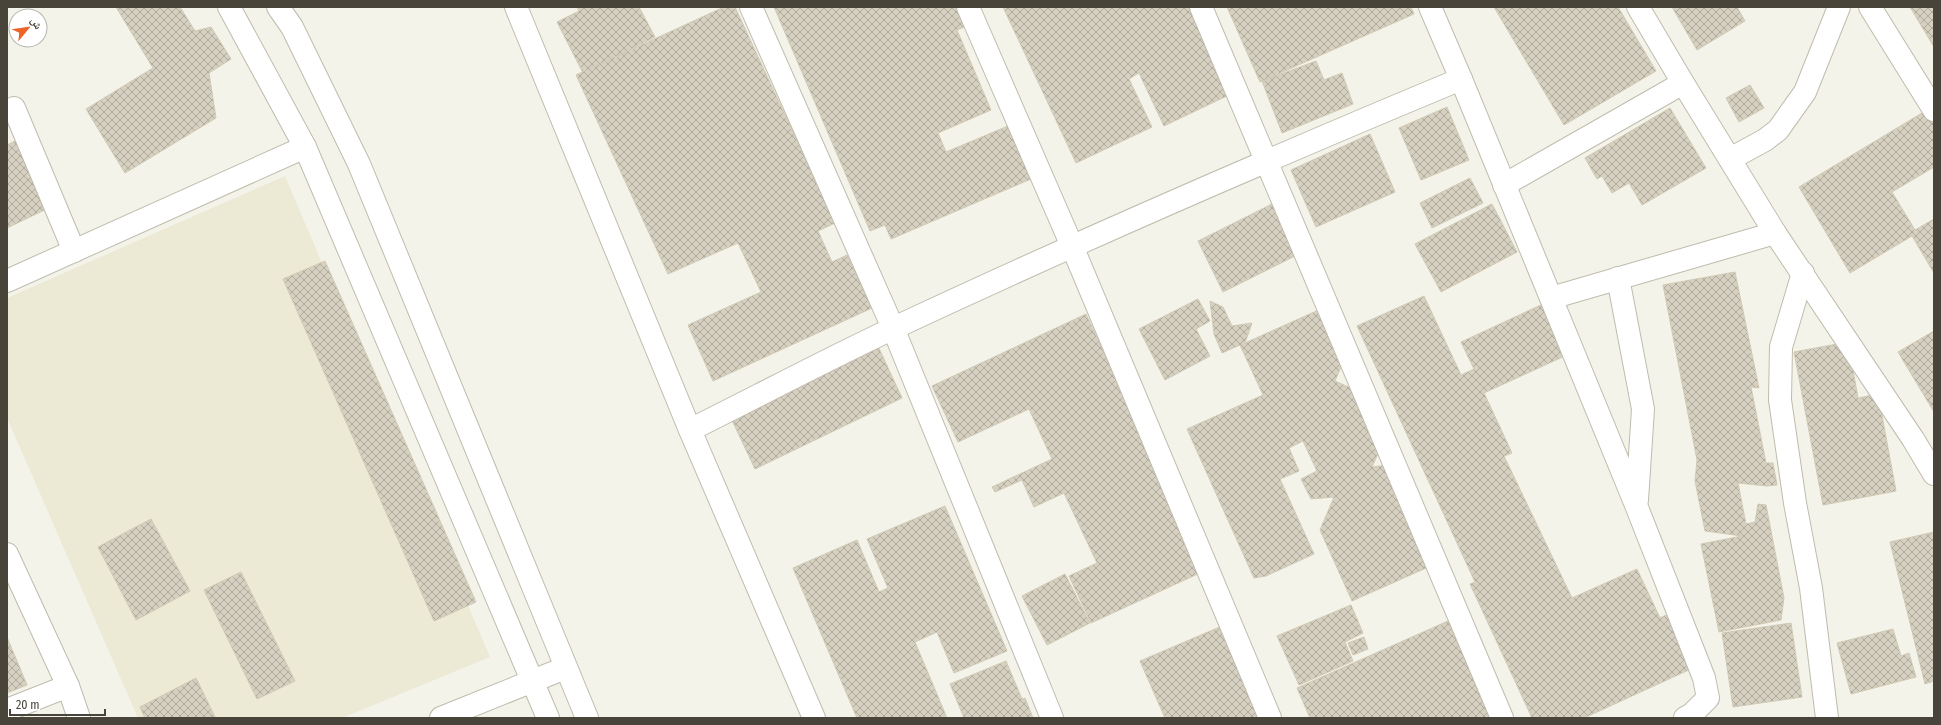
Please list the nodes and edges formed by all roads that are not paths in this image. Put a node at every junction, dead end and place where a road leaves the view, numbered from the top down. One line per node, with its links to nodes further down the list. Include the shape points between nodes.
1 (229, 7): 15 (street)
2 (278, 7): 31 (street, via 292,27 359,164)
3 (516, 7): 27 (street)
4 (751, 7): 26 (street)
5 (968, 7): 20 (street)
6 (1201, 7): 17 (street)
7 (1430, 7): 11 (street)
8 (1638, 7): 12 (street)
9 (1839, 7): 16 (street, via 1805,92 1778,130)
10 (1870, 7): 13 (street)
11 (1461, 79): 17 (street); 18 (street)
12 (1683, 83): 16 (street); 18 (street)
13 (1931, 98)
14 (14, 108): 21 (street)
15 (305, 147): 21 (street); 32 (street)
16 (1730, 159): 19 (street)
17 (1265, 160): 20 (street); 43 (street)
18 (1504, 185): 25 (street)
19 (1776, 233): 22 (street); 23 (street)
20 (1072, 246): 26 (street); 42 (street)
21 (74, 251): 24 (street)
22 (1802, 273): 28 (street); 44 (street, via 1781,347 1780,400 1810,588)
23 (1618, 278): 25 (street); 29 (street, via 1643,409)
24 (7, 281)
25 (1551, 298): 29 (street)
26 (894, 328): 27 (street); 41 (street)
27 (690, 430): 40 (street)
28 (1934, 474)
29 (1636, 505): 35 (street, via 1704,678 1708,698)
30 (7, 554): 33 (street)
31 (565, 668): 32 (street); 39 (street)
32 (533, 680): 37 (street); 38 (street)
33 (68, 686): 34 (street); 36 (street)
34 (7, 710)
35 (1691, 717)
36 (79, 718)
37 (441, 718)
38 (548, 718)
39 (587, 718)
40 (814, 718)
41 (1052, 718)
42 (1270, 718)
43 (1502, 718)
44 (1826, 718)

